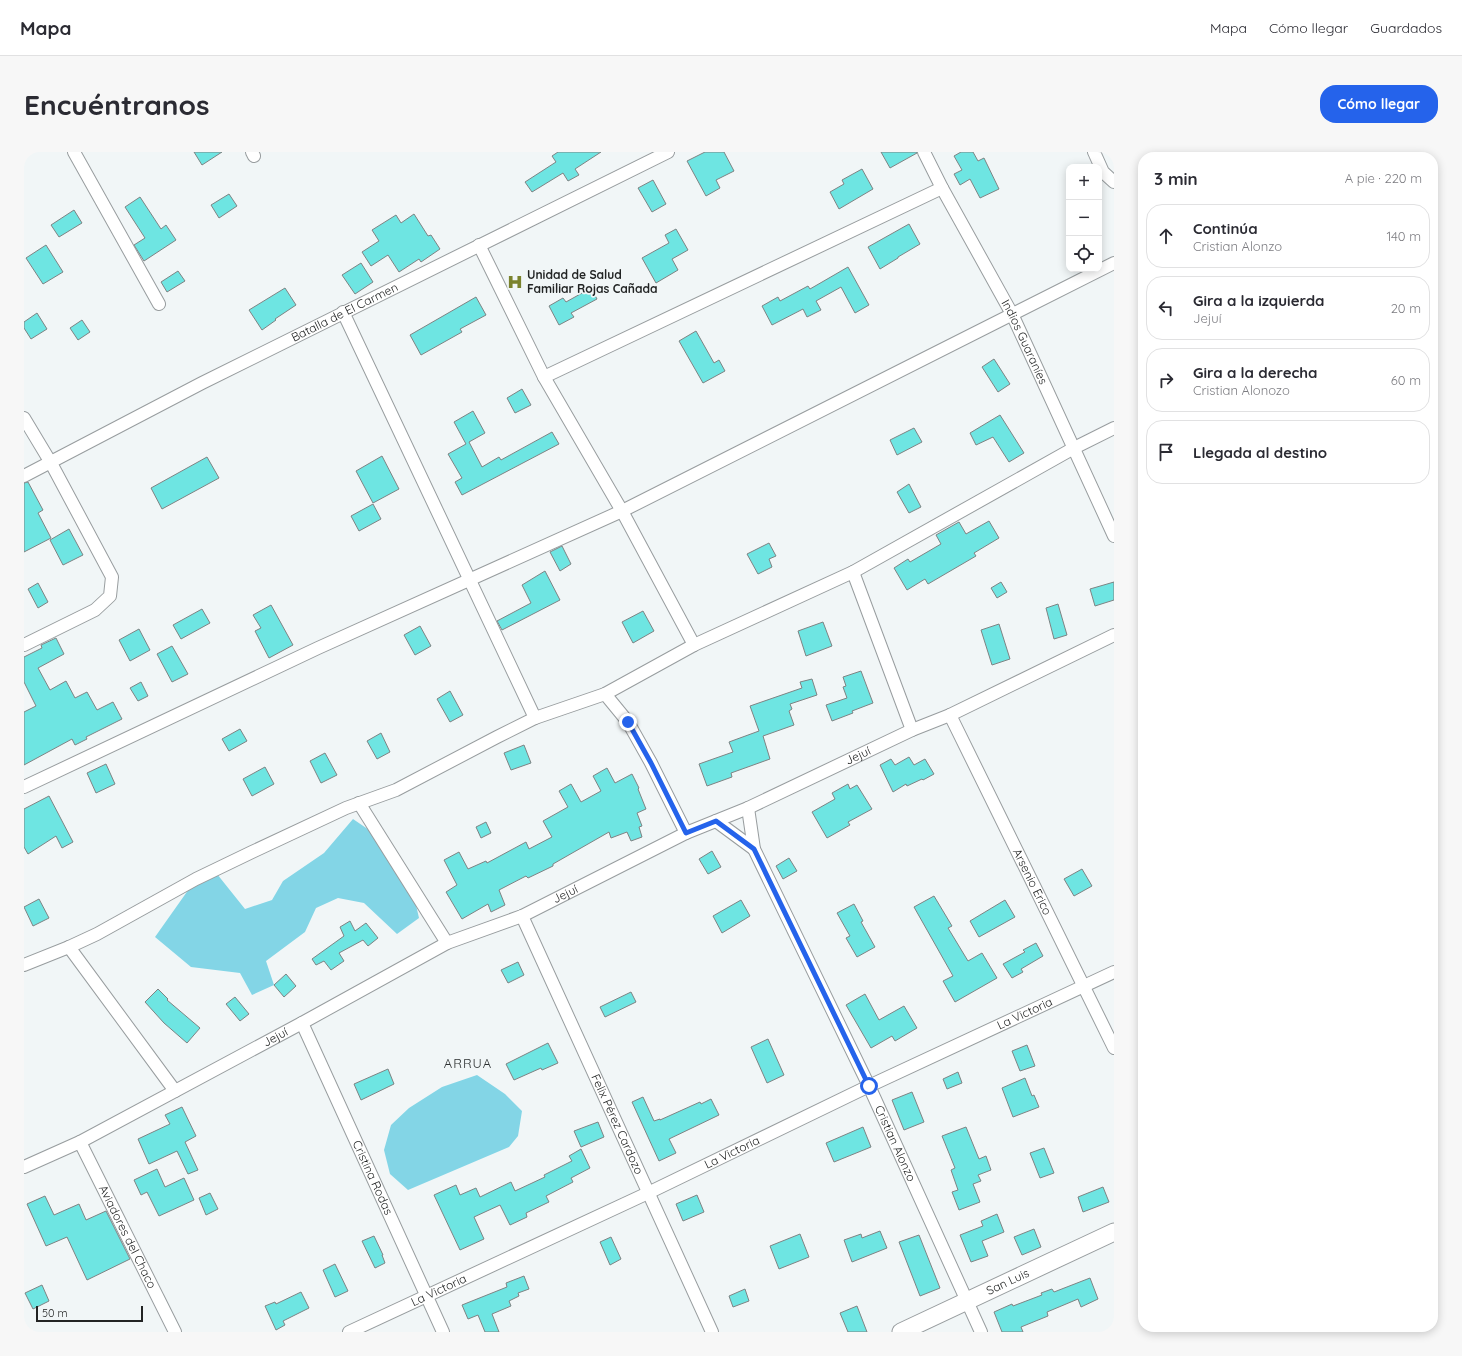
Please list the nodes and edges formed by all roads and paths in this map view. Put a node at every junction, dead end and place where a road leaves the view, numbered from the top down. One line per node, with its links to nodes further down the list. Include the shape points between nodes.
1 (74, 152): 9 (street)
2 (668, 152): 7 (street, Batalla de El Carmen)
3 (924, 152): 6 (street, Indios Guaraníes)
4 (1094, 152): 5 (street, via 1103,172)
5 (1114, 182)
6 (942, 188): 11 (street, Indios Guaraníes); 12 (street)
7 (479, 245): 10 (street, Batalla de El Carmen); 12 (street)
8 (1114, 263): 11 (street)
9 (159, 304)
10 (343, 312): 16 (street, Batalla de El Carmen); 21 (street)
11 (1012, 314): 15 (street, Indios Guaraníes); 18 (street)
12 (544, 377): 18 (street)
13 (24, 418): 16 (street)
14 (1114, 428): 15 (street)
15 (1074, 448): 19 (street, Indios Guaraníes); 20 (street)
16 (51, 463): 17 (street, Batalla de El Carmen); 23 (street, via 112,577 110,596 96,610)
17 (24, 476)
18 (622, 511): 21 (street); 24 (street)
19 (1114, 536)
20 (853, 572): 24 (street); 28 (street)
21 (470, 579): 27 (street); 29 (street)
22 (1114, 635): 26 (street, Jejuí)
23 (24, 645)
24 (694, 645): 25 (street)
25 (605, 694): 27 (street); 33 (street, via 632,729)
26 (950, 715): 28 (street, Jejuí); 40 (street, Arsenio Erico)
27 (535, 718): 30 (street, via 396,790)
28 (912, 730): 31 (street, Jejuí)
29 (24, 787)
30 (360, 803): 36 (street); 37 (street, via 196,879)
31 (748, 808): 32 (street, Jejuí); 34 (street, Cristian Alonzo)
32 (716, 821): 33 (street, Jejuí); 34 (street, Cristian Alonzo)
33 (686, 833): 35 (street, Jejuí)
34 (754, 849): 43 (street, Cristian Alonzo)
35 (522, 916): 36 (street, Jejuí); 47 (street, Felix Pérez Cardozo)
36 (447, 943): 41 (street, Jejuí)
37 (69, 947): 38 (street); 44 (street)
38 (24, 965)
39 (1114, 972): 40 (street, La Victoria)
40 (1084, 986): 42 (street, Arsenio Erico); 43 (street, La Victoria)
41 (302, 1023): 44 (street, Jejuí); 49 (street, Cristina Rodas)
42 (1114, 1048)
43 (869, 1086): 47 (street, La Victoria); 50 (street, Cristian Alonzo)
44 (175, 1091): 45 (street, Jejuí)
45 (80, 1142): 46 (street, Jejuí); 51 (street, Aviadores del Chaco)
46 (24, 1167)
47 (648, 1193): 49 (street, La Victoria); 54 (street, Felix Pérez Cardozo)
48 (1114, 1232): 50 (street, San Luis)
49 (426, 1295): 52 (street, La Victoria); 53 (street, Cristina Rodas)
50 (967, 1300): 55 (street, San Luis); 56 (street, Cristian Alonzo)
51 (175, 1332)
52 (349, 1332)
53 (443, 1332)
54 (712, 1332)
55 (901, 1332)
56 (981, 1332)

